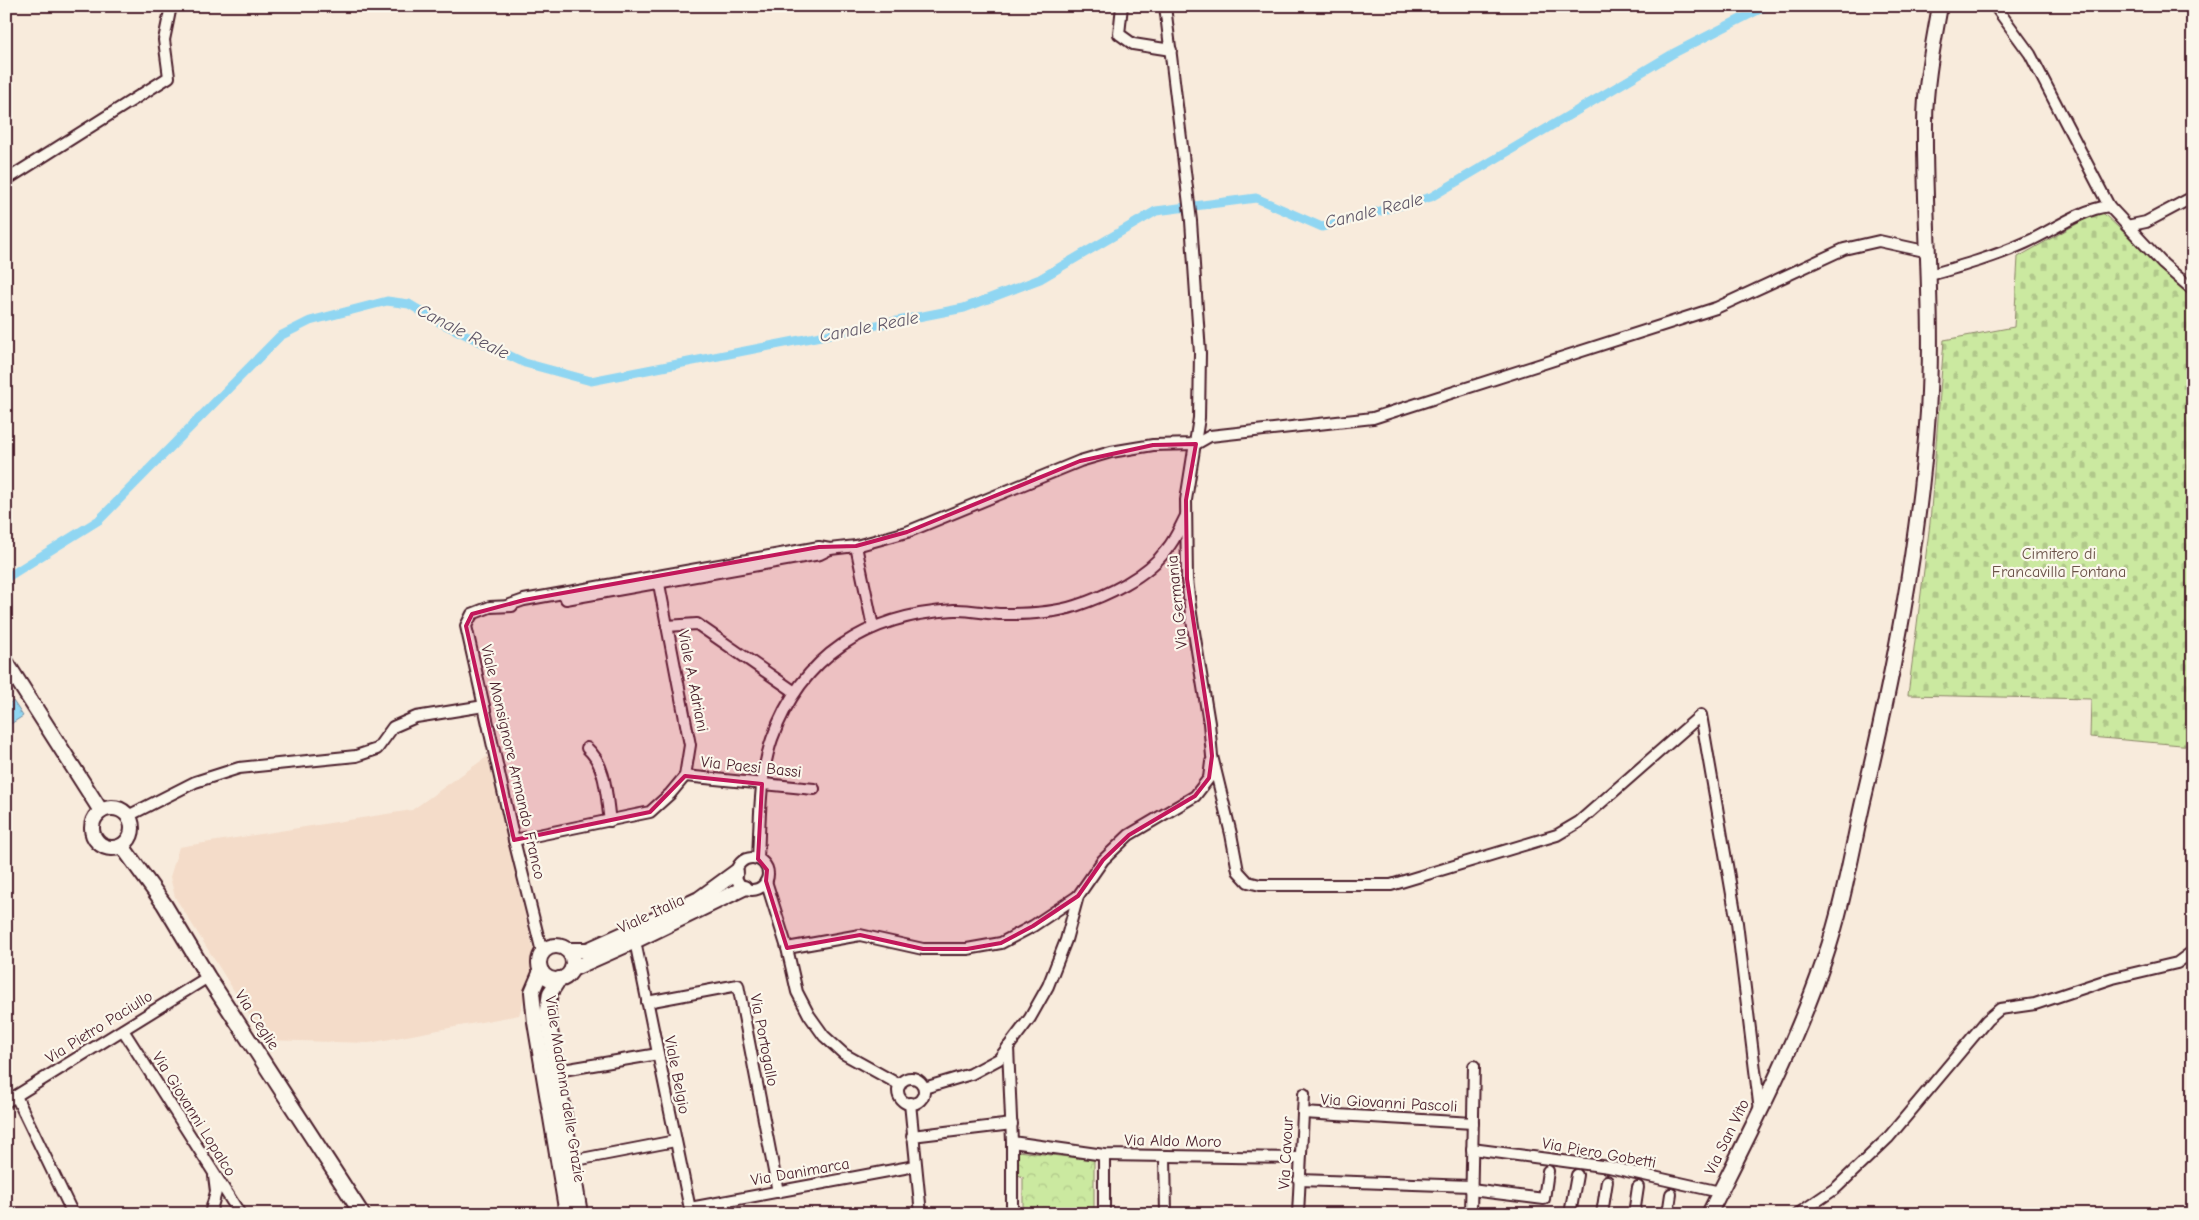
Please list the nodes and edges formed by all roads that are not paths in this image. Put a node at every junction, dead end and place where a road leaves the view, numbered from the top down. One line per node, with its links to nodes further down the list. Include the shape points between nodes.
1 (171, 6): 7 (street, via 164,40 170,77)
2 (1122, 6): 6 (street, via 1119,34 1133,44)
3 (1165, 6): 6 (street, Via Germania)
4 (1940, 6): 11 (street, Via San Vito, via 1927,85 1925,123)
5 (1996, 6): 9 (street, via 2030,54)
6 (1171, 50): 14 (street, Via Germania, via 1191,221 1200,353)
7 (6, 180)
8 (2193, 197): 10 (street, via 2146,222)
9 (2109, 206): 10 (street); 12 (street, via 2064,222 2009,250)
10 (2127, 226): 13 (street)
11 (1929, 252): 12 (street, Via San Vito); 14 (street, via 1878,241 1844,249 1716,308 1373,418 1210,436)
12 (1930, 275): 61 (street, Via San Vito, via 1928,409 1920,502 1906,600 1886,703 1826,955 1777,1077)
13 (2193, 290)
14 (1196, 444): 15 (street, Via Germania); 16 (street, Viale Monsignore Armando Franco, via 1153,445 1080,461 907,532)
15 (1186, 516): 21 (street, via 1167,550 1142,573 1074,606 1038,613 957,610 920,613); 26 (street, Via Germania, via 1190,614)
16 (856, 546): 17 (street, Viale Monsignore Armando Franco); 21 (street)
17 (830, 549): 18 (street, Viale Monsignore Armando Franco, via 820,554); 19 (street, Viale Monsignore Armando Franco, via 820,547 524,600)
18 (659, 584): 19 (street, Viale Monsignore Armando Franco, via 520,607); 20 (street, Viale A. Adriani)
19 (507, 606): 24 (street, Viale Monsignore Armando Franco, via 490,607 472,614 466,626)
20 (667, 626): 23 (street, via 697,624); 27 (street, Viale A. Adriani, via 690,745)
21 (873, 627): 23 (street, via 821,661)
22 (6, 662): 30 (street)
23 (795, 692): 28 (street, via 772,739)
24 (484, 706): 31 (street, via 416,717 393,727 378,750 356,756 239,768 177,790); 33 (street, Viale Monsignore Armando Franco)
25 (587, 748): 32 (street, via 602,770)
26 (1212, 756): 39 (street, via 1209,778 1196,796 1129,835 1103,860); 61 (street, via 1238,871 1248,882 1260,885 1391,885 1557,835 1579,822 1701,715 1737,923)
27 (685, 776): 28 (street, Via Paesi Bassi); 32 (street, via 650,812)
28 (762, 784): 29 (street, Via Paesi Bassi); 35 (street)
29 (814, 789)
30 (101, 810): 31 (street, via 116,808); 34 (street, via 91,828 96,841 108,848)
31 (128, 816): 34 (street, via 132,829)
32 (610, 820): 33 (street)
33 (514, 840): 44 (street, Viale Monsignore Armando Franco)
34 (122, 846): 47 (street, Via Ceglie, via 164,904)
35 (758, 859): 36 (street, via 746,859); 37 (street, via 767,870)
36 (736, 872): 38 (street, via 737,880); 42 (street, Viale Italia, via 699,899 637,928 588,950)
37 (766, 881): 38 (street, via 755,890); 41 (street)
38 (744, 888): 40 (street, Viale Italia)
39 (1078, 896): 41 (street, via 1001,943 967,949 923,948 860,935); 51 (street, via 1066,940 1048,986)
40 (635, 942): 45 (street, Viale Italia); 49 (street, Viale Belgio)
41 (787, 948): 55 (street, via 797,992 824,1036 844,1054)
42 (567, 950): 44 (street, via 552,946); 45 (street, via 572,956)
43 (2193, 951): 102 (street, via 2178,963 2113,978 2035,1004 2000,1009 1987,1020 1888,1138 1836,1188)
44 (542, 952): 46 (street)
45 (572, 968): 48 (street)
46 (541, 971): 48 (street, via 547,977); 89 (street, Viale Madonna delle Grazie, via 532,992 535,1022)
47 (208, 977): 50 (street, Via Pietro Paciullo); 88 (street, Via Ceglie)
48 (559, 979): 54 (street, Viale Madonna delle Grazie, via 550,993 547,1012)
49 (647, 1002): 52 (street, Viale Belgio); 81 (street, Via Portogallo, via 738,985)
50 (123, 1030): 58 (street, Via Pietro Paciullo); 75 (street, Via Giovanni Lopalco)
51 (1008, 1048): 56 (street, via 999,1059 971,1074); 64 (street)
52 (658, 1054): 54 (street); 66 (street, Viale Belgio)
53 (1474, 1066): 63 (street)
54 (557, 1072): 72 (street, Viale Madonna delle Grazie)
55 (900, 1085): 56 (street, via 908,1078 921,1082); 60 (street, via 898,1093 901,1099)
56 (924, 1088): 60 (street, via 919,1101)
57 (1304, 1094): 62 (street, Via Cavour)
58 (16, 1096): 59 (street, Via Pietro Paciullo); 85 (street)
59 (6, 1102)
60 (910, 1103): 65 (street)
61 (1760, 1110): 82 (street, Via San Vito)
62 (1303, 1113): 63 (street, Via Giovanni Pascoli); 71 (street, Via Cavour)
63 (1473, 1123): 68 (street)
64 (1012, 1124): 65 (street); 67 (street)
65 (912, 1136): 73 (street)
66 (675, 1141): 72 (street); 84 (street, Viale Belgio)
67 (1012, 1142): 69 (street); 92 (street)
68 (1472, 1148): 80 (street); 82 (street, Via Piero Gobetti, via 1609,1167)
69 (1104, 1155): 70 (street, Via Aldo Moro); 93 (street, Via Aldo Moro)
70 (1165, 1156): 71 (street, Via Aldo Moro); 94 (street)
71 (1300, 1158): 77 (street, Via Cavour)
72 (571, 1161): 90 (street, Viale Madonna delle Grazie)
73 (915, 1166): 81 (street, Via Danimarca); 91 (street)
74 (1548, 1171): 80 (street, via 1544,1199)
75 (214, 1174): 86 (street, via 216,1192); 87 (street, Via Giovanni Lopalco)
76 (1577, 1176): 97 (street)
77 (1299, 1180): 80 (street); 95 (street, Via Cavour)
78 (1607, 1181): 98 (street)
79 (1638, 1187): 99 (street)
80 (1471, 1188): 96 (street)
81 (778, 1192): 84 (street, Via Danimarca)
82 (1720, 1192): 101 (street, Via San Vito)
83 (1671, 1194): 100 (street)
84 (690, 1211)
85 (73, 1214)
86 (210, 1214)
87 (240, 1214)
88 (362, 1214)
89 (566, 1214)
90 (580, 1214)
91 (921, 1214)
92 (1012, 1214)
93 (1104, 1214)
94 (1166, 1214)
95 (1298, 1214)
96 (1471, 1214)
97 (1570, 1214)
98 (1602, 1214)
99 (1634, 1214)
100 (1668, 1214)
101 (1709, 1214)
102 (1798, 1214)

